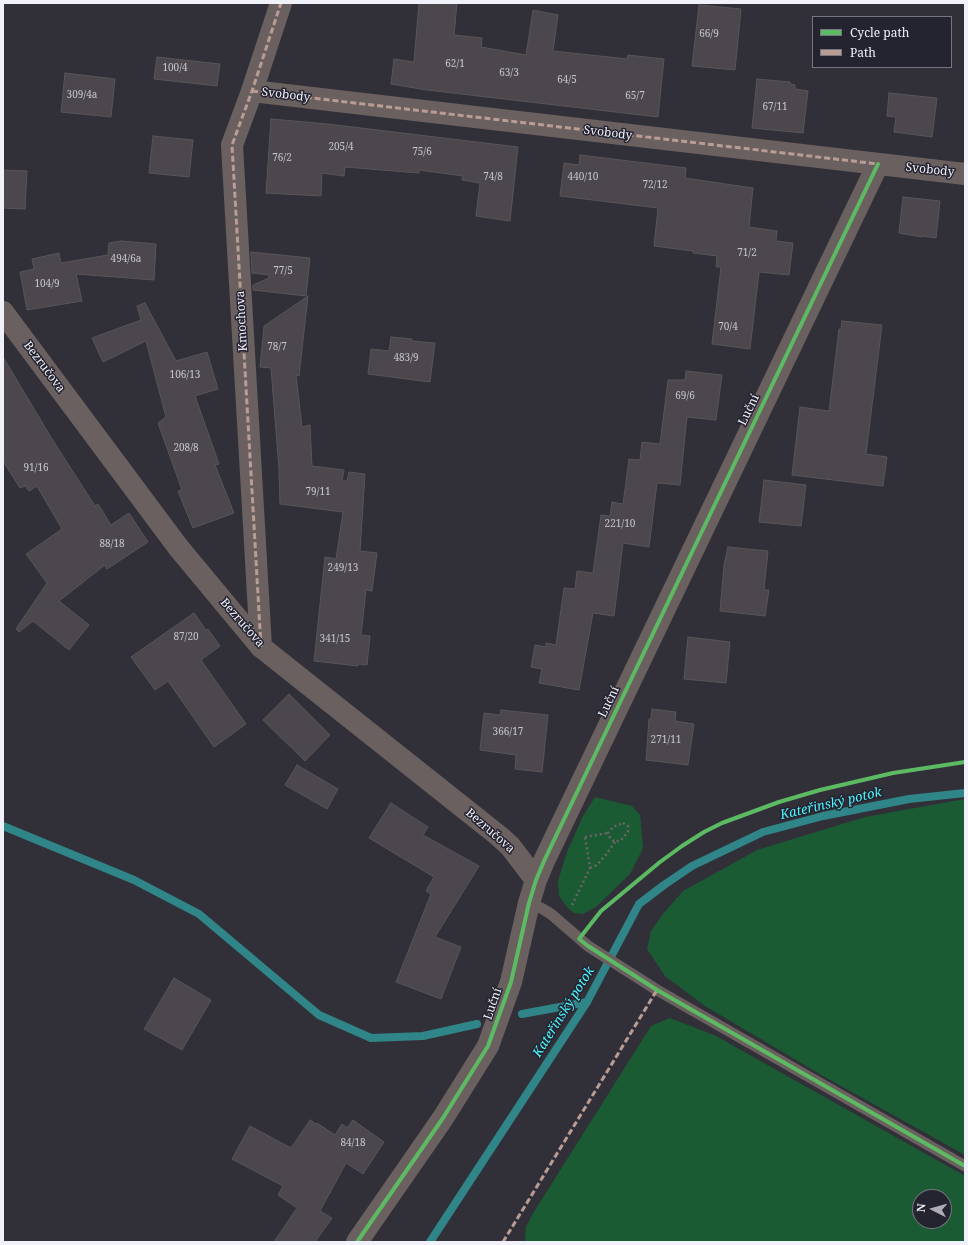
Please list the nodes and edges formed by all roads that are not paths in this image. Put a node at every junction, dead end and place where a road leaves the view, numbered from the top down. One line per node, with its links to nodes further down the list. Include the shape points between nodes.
1 (281, 3): 2 (street, Kmochova)
2 (252, 91): 3 (street, Svobody); 6 (street, Kmochova, via 232,145)
3 (878, 164): 4 (street, Svobody); 7 (street, Luční)
4 (965, 174)
5 (3, 312): 6 (street, Bezručova, via 178,547)
6 (261, 647): 7 (street, Bezručova, via 499,836)
7 (536, 880): 8 (street, Luční)
8 (529, 903): 9 (lane, via 541,908 588,946 637,977); 10 (street, Luční, via 511,982 488,1046 443,1118)
9 (965, 1166)
10 (357, 1242)

